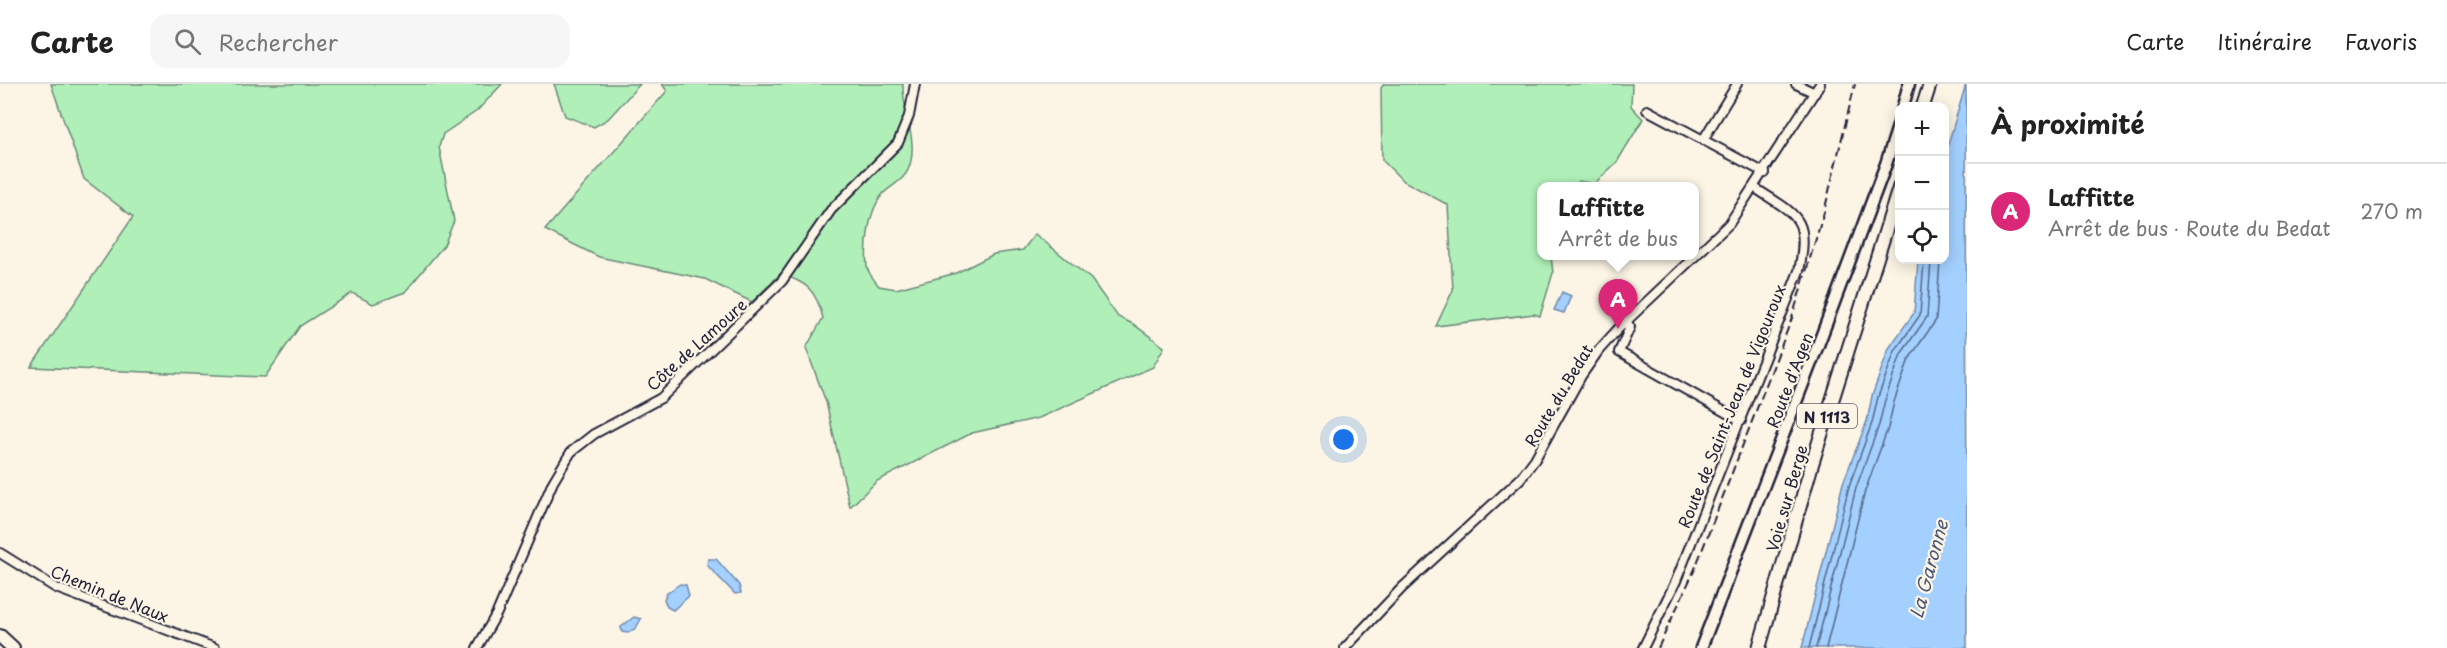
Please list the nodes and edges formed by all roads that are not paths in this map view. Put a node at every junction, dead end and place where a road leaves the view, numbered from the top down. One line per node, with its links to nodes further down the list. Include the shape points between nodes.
1 (915, 84): 24 (street, Côte de Lamoure, via 909,116 897,143 831,210 782,281 661,398 594,434 572,452 553,482 497,613)
2 (1737, 84): 12 (street)
3 (1796, 84): 7 (street)
4 (1820, 84): 7 (street, Route du Bedat)
5 (1909, 84): 8 (main road)
6 (1930, 84): 9 (main road)
7 (1815, 93): 13 (street, Route du Bedat)
8 (1904, 102)
9 (1924, 102)
10 (1647, 111): 12 (street)
11 (1895, 134): 27 (main road, Route d'Agen)
12 (1702, 140): 13 (street)
13 (1765, 173): 14 (street, Route du Bedat)
14 (1755, 188): 16 (street, Route du Bedat, via 1729,224); 19 (street, Route de Saint-Jean de Vigouroux, via 1799,221 1804,245 1799,271)
15 (1895, 198): 28 (main road, Voie sur Berge / N 1113)
16 (1699, 252)
17 (1691, 260): 18 (street, Route du Bedat)
18 (1626, 321): 19 (street, via 1629,332 1619,352); 25 (street, Route du Bedat, via 1581,376 1520,479 1402,588)
19 (1741, 421): 26 (street, Route de Saint-Jean de Vigouroux, via 1676,580)
20 (0, 553): 23 (street, Chemin de Naux, via 56,588)
21 (0, 636): 22 (main road)
22 (13, 648)
23 (215, 648)
24 (477, 648)
25 (1345, 648)
26 (1643, 648)
27 (1701, 648)
28 (1759, 648)

